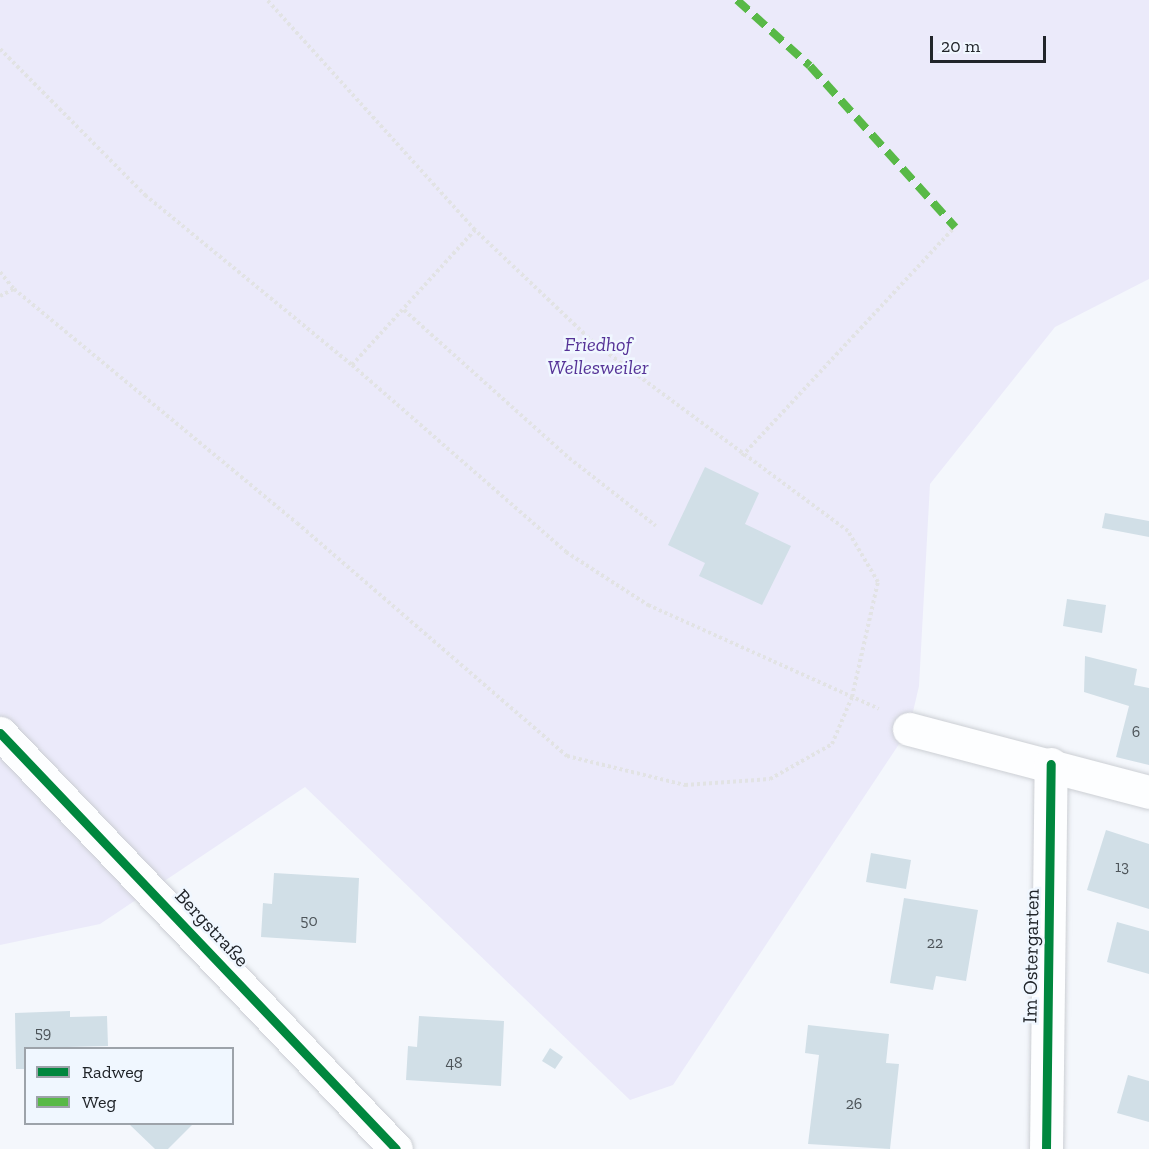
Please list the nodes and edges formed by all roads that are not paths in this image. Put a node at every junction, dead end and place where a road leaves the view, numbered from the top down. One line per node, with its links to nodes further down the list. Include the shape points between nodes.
1 (909, 729): 3 (street)
2 (0, 733): 5 (street, Bergstraße)
3 (1051, 764): 4 (street); 6 (street, Im Ostergarten)
4 (1149, 792)
5 (396, 1149)
6 (1046, 1149)

